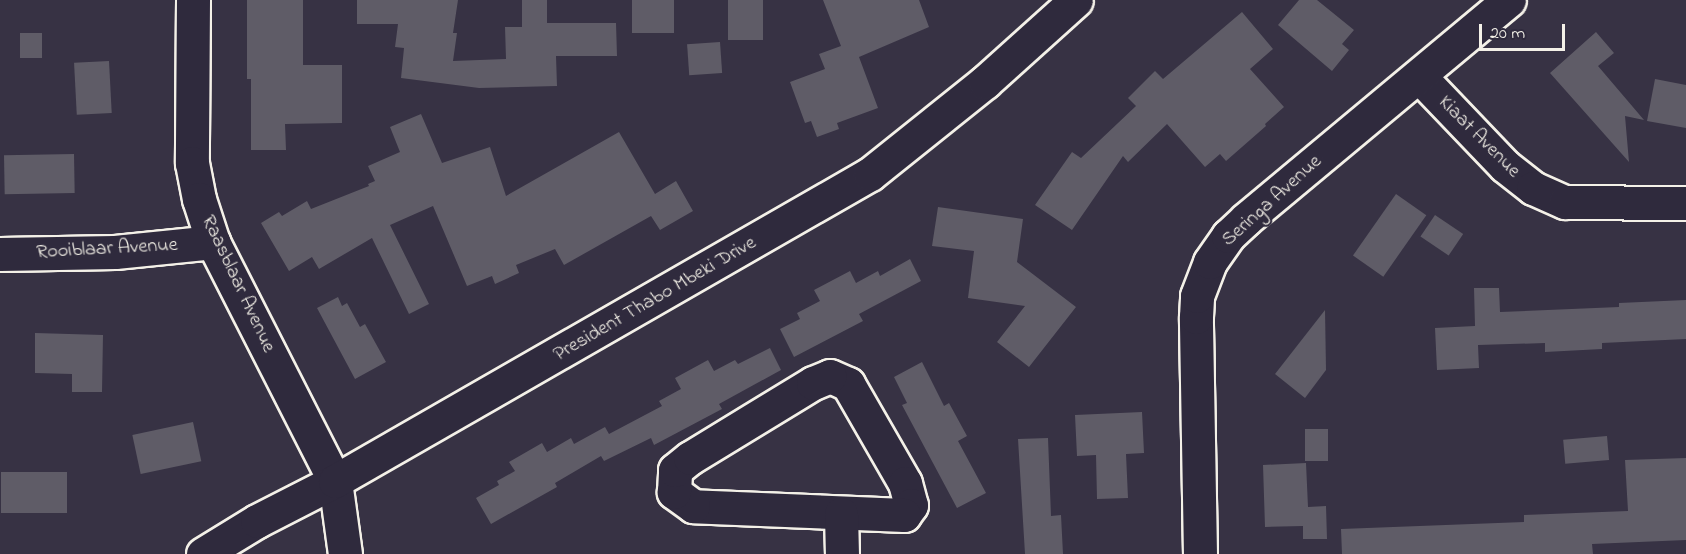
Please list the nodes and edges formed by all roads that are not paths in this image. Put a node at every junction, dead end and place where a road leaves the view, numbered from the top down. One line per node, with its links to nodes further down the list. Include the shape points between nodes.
1 (193, 0): 6 (street, Raasblaar Avenue, via 192,163)
2 (1076, 0): 8 (street, President Thabo Mbeki Drive, via 985,82 870,174)
3 (1509, 0): 4 (street, Seringa Avenue)
4 (1419, 75): 5 (street, Kiaat Avenue, via 1505,166 1533,188 1565,202); 13 (street, Seringa Avenue, via 1246,219 1210,262 1197,296 1196,317)
5 (1686, 203)
6 (213, 242): 7 (street, Rooiblaar Avenue, via 115,252); 8 (street, Raasblaar Avenue)
7 (0, 254)
8 (335, 482): 10 (street, President Thabo Mbeki Drive, via 257,521); 11 (street, Raasblaar Avenue)
9 (841, 514): 9 (street, via 693,506 674,492 675,470 830,376 848,384 905,483 910,505 908,512 898,516); 12 (street)
10 (203, 554)
11 (345, 554)
12 (842, 554)
13 (1200, 554)

